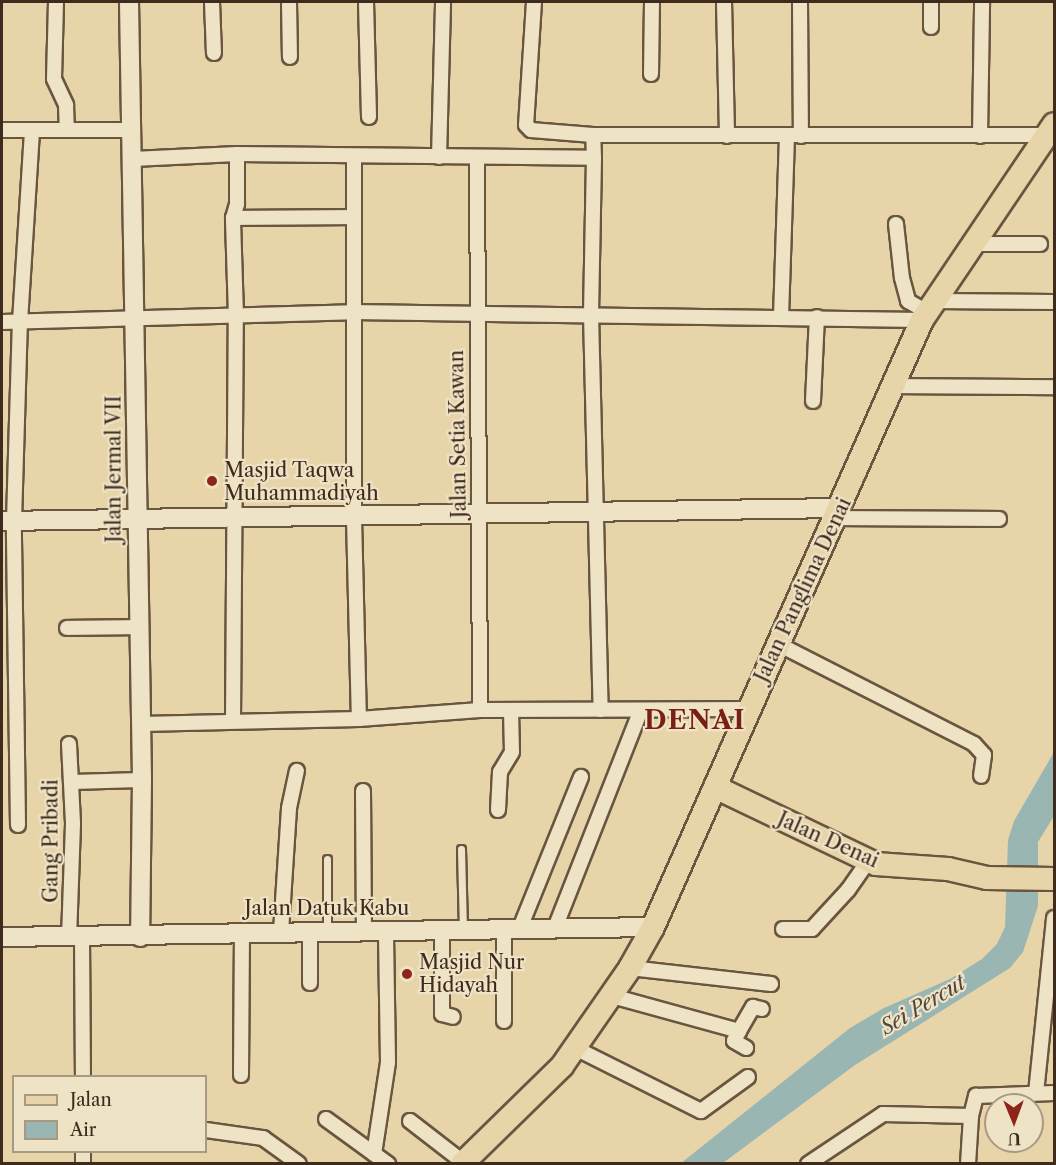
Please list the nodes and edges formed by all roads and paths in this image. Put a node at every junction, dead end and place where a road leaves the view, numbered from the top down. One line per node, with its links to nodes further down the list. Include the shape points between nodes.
1 (56, 2): 20 (street, via 54,79 66,105)
2 (129, 2): 21 (street, Jalan Jermal VII)
3 (212, 2): 14 (street)
4 (289, 2): 15 (street)
5 (366, 2): 17 (street)
6 (444, 2): 29 (street)
7 (534, 2): 23 (street, via 526,124 531,130)
8 (652, 2): 16 (street)
9 (724, 2): 24 (street)
10 (800, 2): 25 (street)
11 (932, 2): 13 (street)
12 (982, 2): 26 (street)
13 (931, 27)
14 (214, 53)
15 (290, 57)
16 (651, 74)
17 (369, 117)
18 (2, 130): 19 (street)
19 (32, 130): 20 (street); 48 (street)
20 (68, 130): 21 (street)
21 (133, 130): 32 (street, Jalan Jermal VII)
22 (1050, 130): 26 (street); 36 (main road, Jalan Panglima Denai)
23 (593, 135): 24 (street); 31 (street)
24 (727, 136): 25 (street)
25 (794, 136): 26 (street); 44 (street)
26 (980, 136)
27 (237, 154): 28 (street); 32 (street); 34 (street, via 237,204)
28 (354, 157): 29 (street); 33 (street)
29 (439, 157): 30 (street)
30 (477, 158): 31 (street); 41 (street, Jalan Setia Kawan)
31 (594, 158): 42 (street)
32 (133, 159): 46 (street, Jalan Jermal VII)
33 (353, 217): 34 (street); 40 (street)
34 (233, 218): 43 (street)
35 (896, 224): 39 (street, via 908,301)
36 (973, 243): 37 (street); 39 (main road, Jalan Panglima Denai)
37 (1040, 244)
38 (1054, 302): 39 (street)
39 (928, 311): 45 (street); 49 (main road, Jalan Panglima Denai)
40 (353, 312): 41 (street); 43 (street); 56 (street)
41 (475, 314): 42 (street); 52 (street, Jalan Setia Kawan)
42 (591, 314): 44 (street); 53 (street)
43 (236, 316): 46 (street); 57 (street)
44 (781, 317): 45 (street)
45 (818, 317): 51 (street)
46 (136, 318): 48 (street); 55 (street, Jalan Jermal VII)
47 (2, 322): 48 (street)
48 (20, 322): 59 (street)
49 (893, 386): 50 (street); 54 (main road, Jalan Panglima Denai)
50 (1054, 387)
51 (813, 401)
52 (479, 512): 53 (street); 56 (street); 64 (street, Jalan Setia Kawan)
53 (599, 512): 54 (street); 66 (street)
54 (838, 513): 58 (street); 62 (main road, Jalan Panglima Denai)
55 (136, 518): 57 (street); 59 (street); 60 (street, Jalan Jermal VII)
56 (354, 518): 57 (street); 68 (street)
57 (235, 519): 69 (street)
58 (999, 519)
59 (8, 521): 80 (street)
60 (139, 627): 61 (street); 70 (street, Jalan Jermal VII)
61 (67, 628)
62 (778, 645): 63 (main road, Jalan Panglima Denai); 73 (street, via 974,744 984,755)
63 (748, 709): 67 (street); 77 (main road, Jalan Panglima Denai)
64 (480, 710): 65 (street); 68 (street)
65 (511, 710): 66 (street); 79 (street, via 512,752 500,775)
66 (601, 710): 67 (street)
67 (641, 710): 88 (street)
68 (359, 719): 69 (street)
69 (233, 721): 70 (street)
70 (141, 724): 75 (street, Jalan Jermal VII)
71 (69, 744): 76 (street, Gang Pribadi)
72 (297, 771): 96 (street, via 289,808)
73 (981, 776)
74 (580, 777): 87 (street)
75 (142, 780): 76 (street); 98 (street, Jalan Jermal VII)
76 (71, 782): 99 (street, Gang Pribadi)
77 (715, 787): 83 (main road, Jalan Denai); 86 (main road, Jalan Panglima Denai)
78 (363, 791): 95 (street)
79 (498, 810)
80 (18, 825)
81 (461, 849): 89 (lane)
82 (327, 859): 94 (lane)
83 (868, 861): 84 (main road, Jalan Denai, via 883,866); 90 (street, via 812,929)
84 (1051, 872)
85 (1054, 918): 113 (street)
86 (653, 927): 88 (street, Jalan Datuk Kabu); 100 (main road, Jalan Panglima Denai)
87 (512, 928): 88 (street, Jalan Datuk Kabu); 89 (street, Jalan Datuk Kabu); 106 (street)
88 (555, 928)
89 (463, 929): 92 (street, Jalan Datuk Kabu)
90 (783, 929)
91 (386, 930): 92 (street, Jalan Datuk Kabu); 95 (street, Jalan Datuk Kabu); 119 (street, via 388,1062)
92 (442, 930): 105 (street, via 442,1014)
93 (242, 931): 96 (street, Jalan Datuk Kabu); 98 (street, Jalan Datuk Kabu); 111 (street)
94 (318, 931): 95 (street, Jalan Datuk Kabu); 96 (street, Jalan Datuk Kabu); 101 (street)
95 (364, 931)
96 (281, 932)
97 (2, 937): 99 (street, Jalan Datuk Kabu)
98 (140, 937): 99 (street, Jalan Datuk Kabu)
99 (76, 938): 110 (street, Gang Pribadi)
100 (630, 968): 102 (street); 103 (main road, Jalan Panglima Denai)
101 (310, 983)
102 (771, 984)
103 (612, 996): 107 (street); 108 (main road, Jalan Panglima Denai)
104 (762, 1008): 107 (street, via 753,1007)
105 (453, 1017)
106 (504, 1021)
107 (739, 1031): 109 (street, via 735,1043)
108 (575, 1048): 112 (street, via 701,1111); 120 (main road, Jalan Panglima Denai)
109 (746, 1048)
110 (83, 1075)
111 (241, 1075)
112 (748, 1077)
113 (1036, 1093)
114 (984, 1096): 115 (street, via 976,1096)
115 (971, 1116): 123 (street, via 883,1114); 124 (street)
116 (326, 1119): 119 (street)
117 (410, 1121): 120 (street)
118 (207, 1130): 121 (street, via 263,1138)
119 (374, 1154): 122 (street)
120 (463, 1163)
121 (299, 1164)
122 (388, 1164)
123 (808, 1164)
124 (968, 1164)

